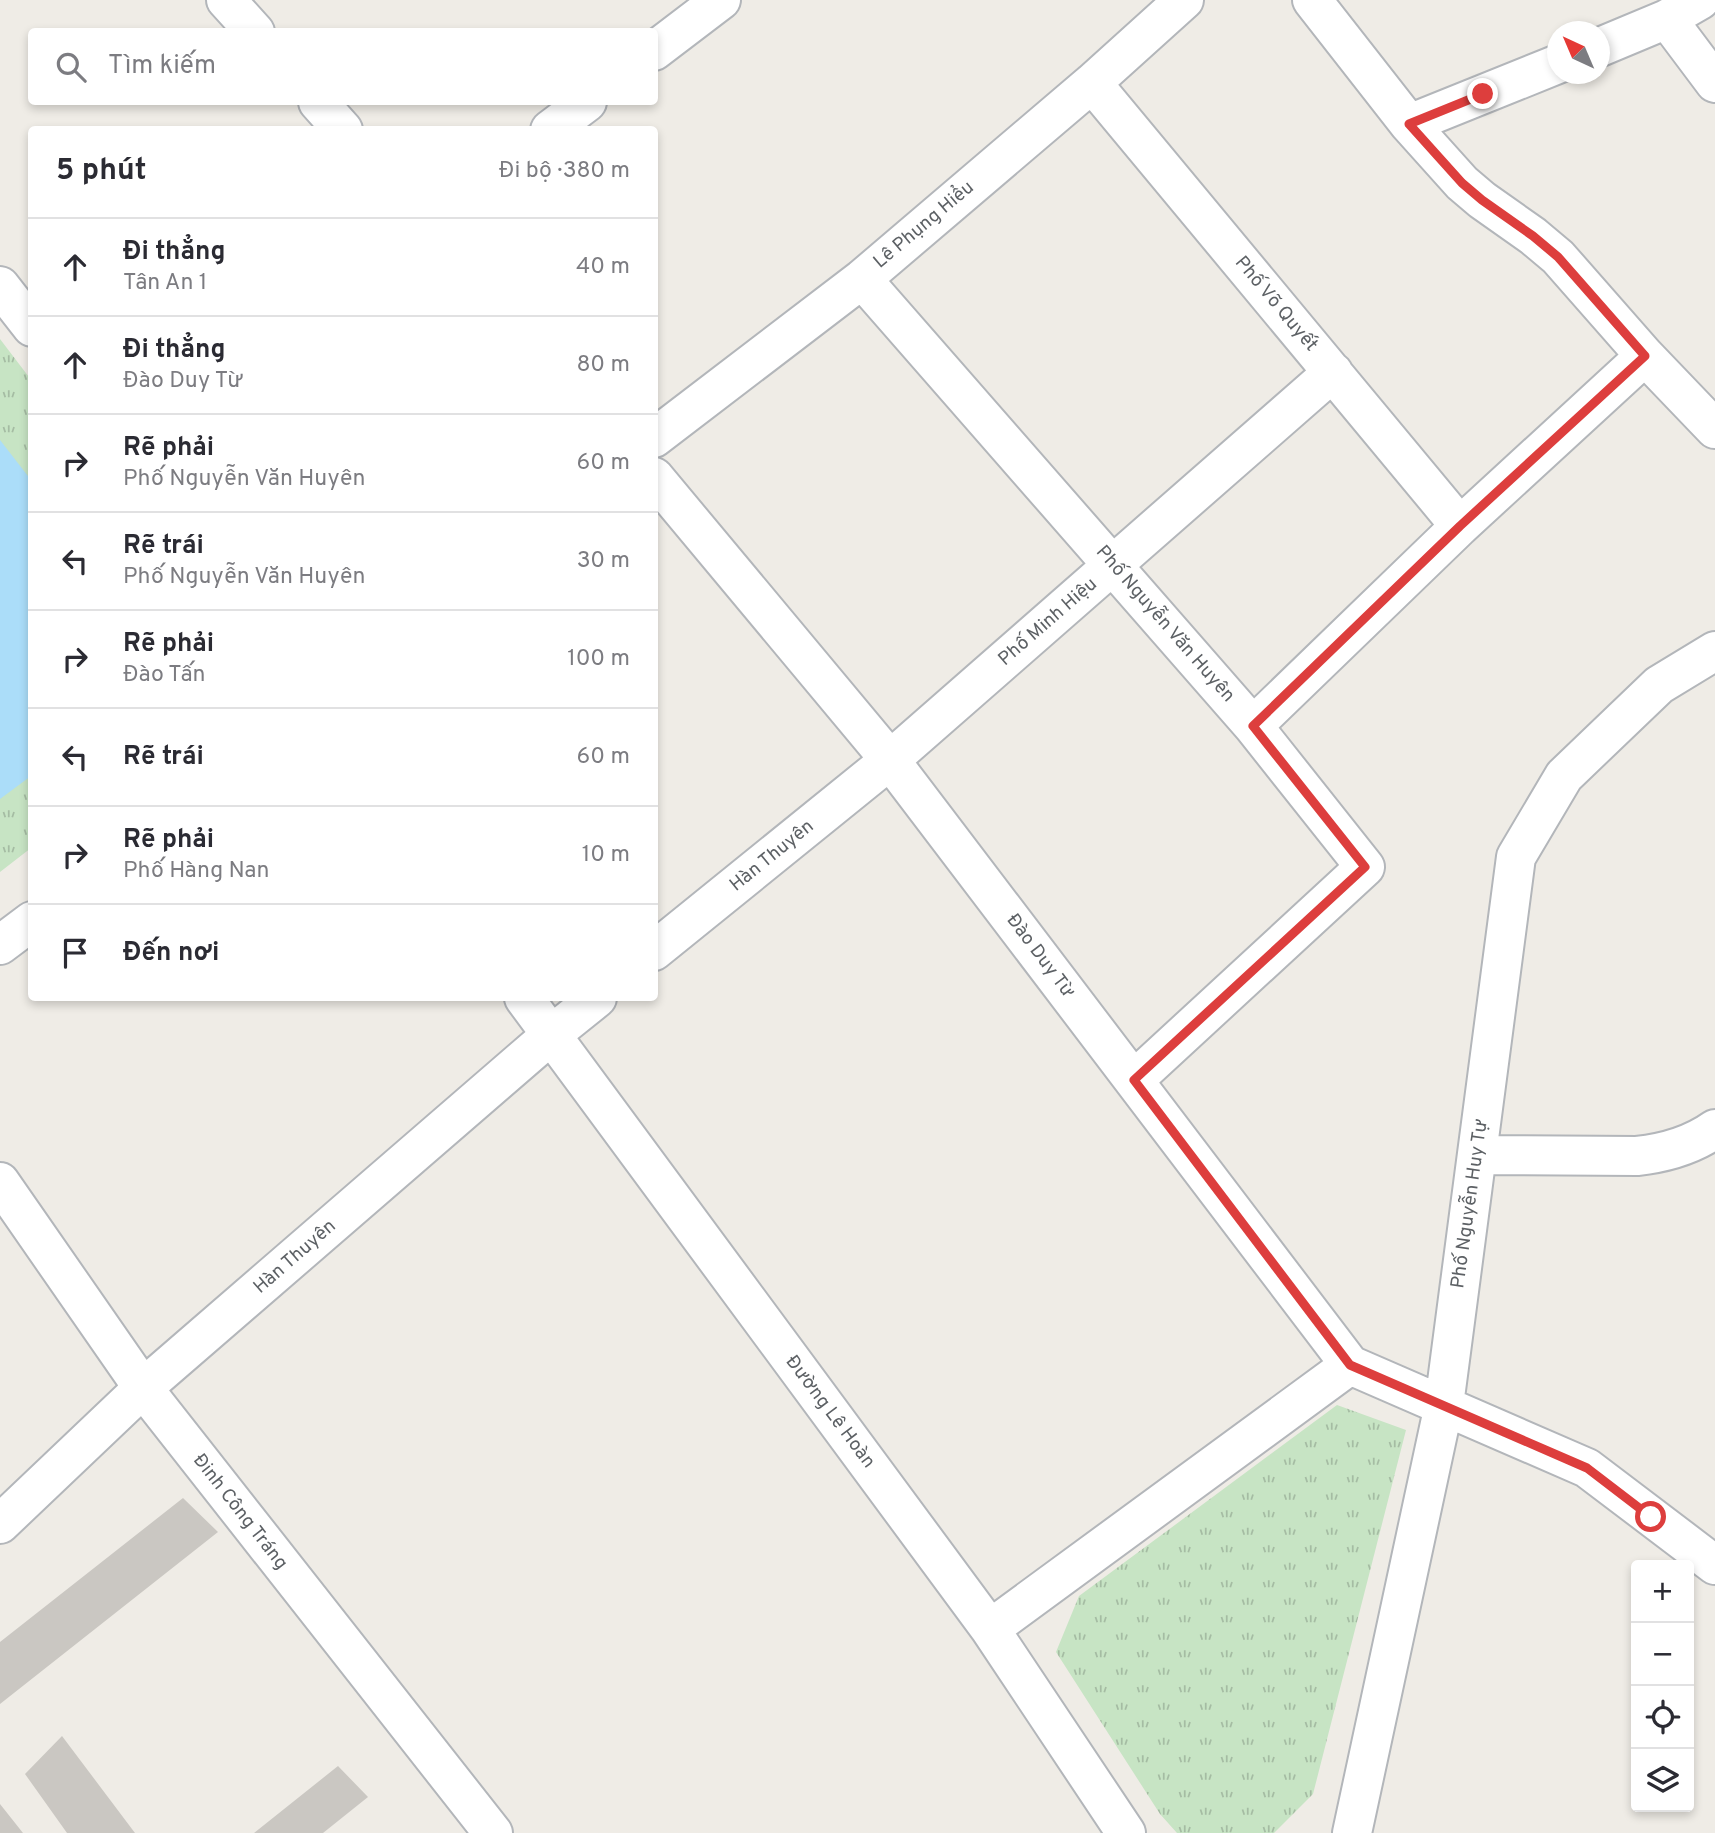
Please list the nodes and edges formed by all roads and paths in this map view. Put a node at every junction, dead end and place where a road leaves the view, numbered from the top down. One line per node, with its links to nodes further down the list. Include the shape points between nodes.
1 (226, 0): 7 (street)
2 (1184, 0): 11 (street, Lê Phụng Hiểu)
3 (1312, 0): 15 (street)
4 (1700, 0): 6 (street)
5 (716, 1): 9 (street)
6 (1667, 19): 8 (street); 12 (street)
7 (251, 28)
8 (1610, 43)
9 (658, 48)
10 (1547, 68): 15 (street)
11 (1092, 83): 18 (street, Lê Phụng Hiểu); 22 (street, Phố Võ Quyết)
12 (1715, 83)
13 (321, 105): 16 (street)
14 (583, 105): 17 (street)
15 (1409, 124): 21 (street, via 1462,183 1558,257)
16 (339, 126)
17 (555, 126)
18 (862, 279): 24 (street, Lê Phụng Hiểu); 27 (street, Phố Nguyễn Văn Huyên)
19 (0, 286): 20 (street)
20 (28, 322)
21 (1645, 356): 23 (street); 26 (street)
22 (1333, 372): 26 (street, Phố Võ Quyết); 27 (street, Phố Minh Hiệu)
23 (1715, 429)
24 (658, 435)
25 (658, 482): 30 (street, Đào Duy Từ)
26 (1460, 526): 29 (street)
27 (1113, 564): 29 (street, Phố Nguyễn Văn Huyên); 30 (street, Phố Minh Hiệu)
28 (1715, 651): 39 (street, Phố Nguyễn Huy Tự, via 1660,685 1564,776 1516,857)
29 (1253, 726): 37 (street, Phố Nguyễn Văn Huyên, via 1365,867)
30 (890, 760): 33 (street, Hàn Thuyên); 37 (street, Đào Duy Từ)
31 (28, 924): 32 (street)
32 (0, 945)
33 (658, 948)
34 (526, 1001): 36 (street, Đường Lê Hoàn)
35 (593, 1001): 36 (street, Hàn Thuyên)
36 (551, 1035): 42 (street, Hàn Thuyên); 46 (street, Đường Lê Hoàn)
37 (1134, 1080): 41 (street, Đào Duy Từ)
38 (1715, 1129): 39 (street, via 1660,1154)
39 (1477, 1155): 43 (street, Phố Nguyễn Huy Tự)
40 (0, 1182): 42 (street, Đinh Công Tráng)
41 (1350, 1365): 43 (street, Đào Duy Từ); 46 (street)
42 (143, 1388): 44 (street, Hàn Thuyên); 47 (street, Đinh Công Tráng)
43 (1444, 1405): 45 (street, Đào Duy Từ, via 1587,1468); 49 (street, Phố Nguyễn Huy Tự)
44 (0, 1524)
45 (1715, 1565)
46 (990, 1629): 48 (street, Đường Lê Hoàn)
47 (493, 1833)
48 (1126, 1833)
49 (1352, 1833)

